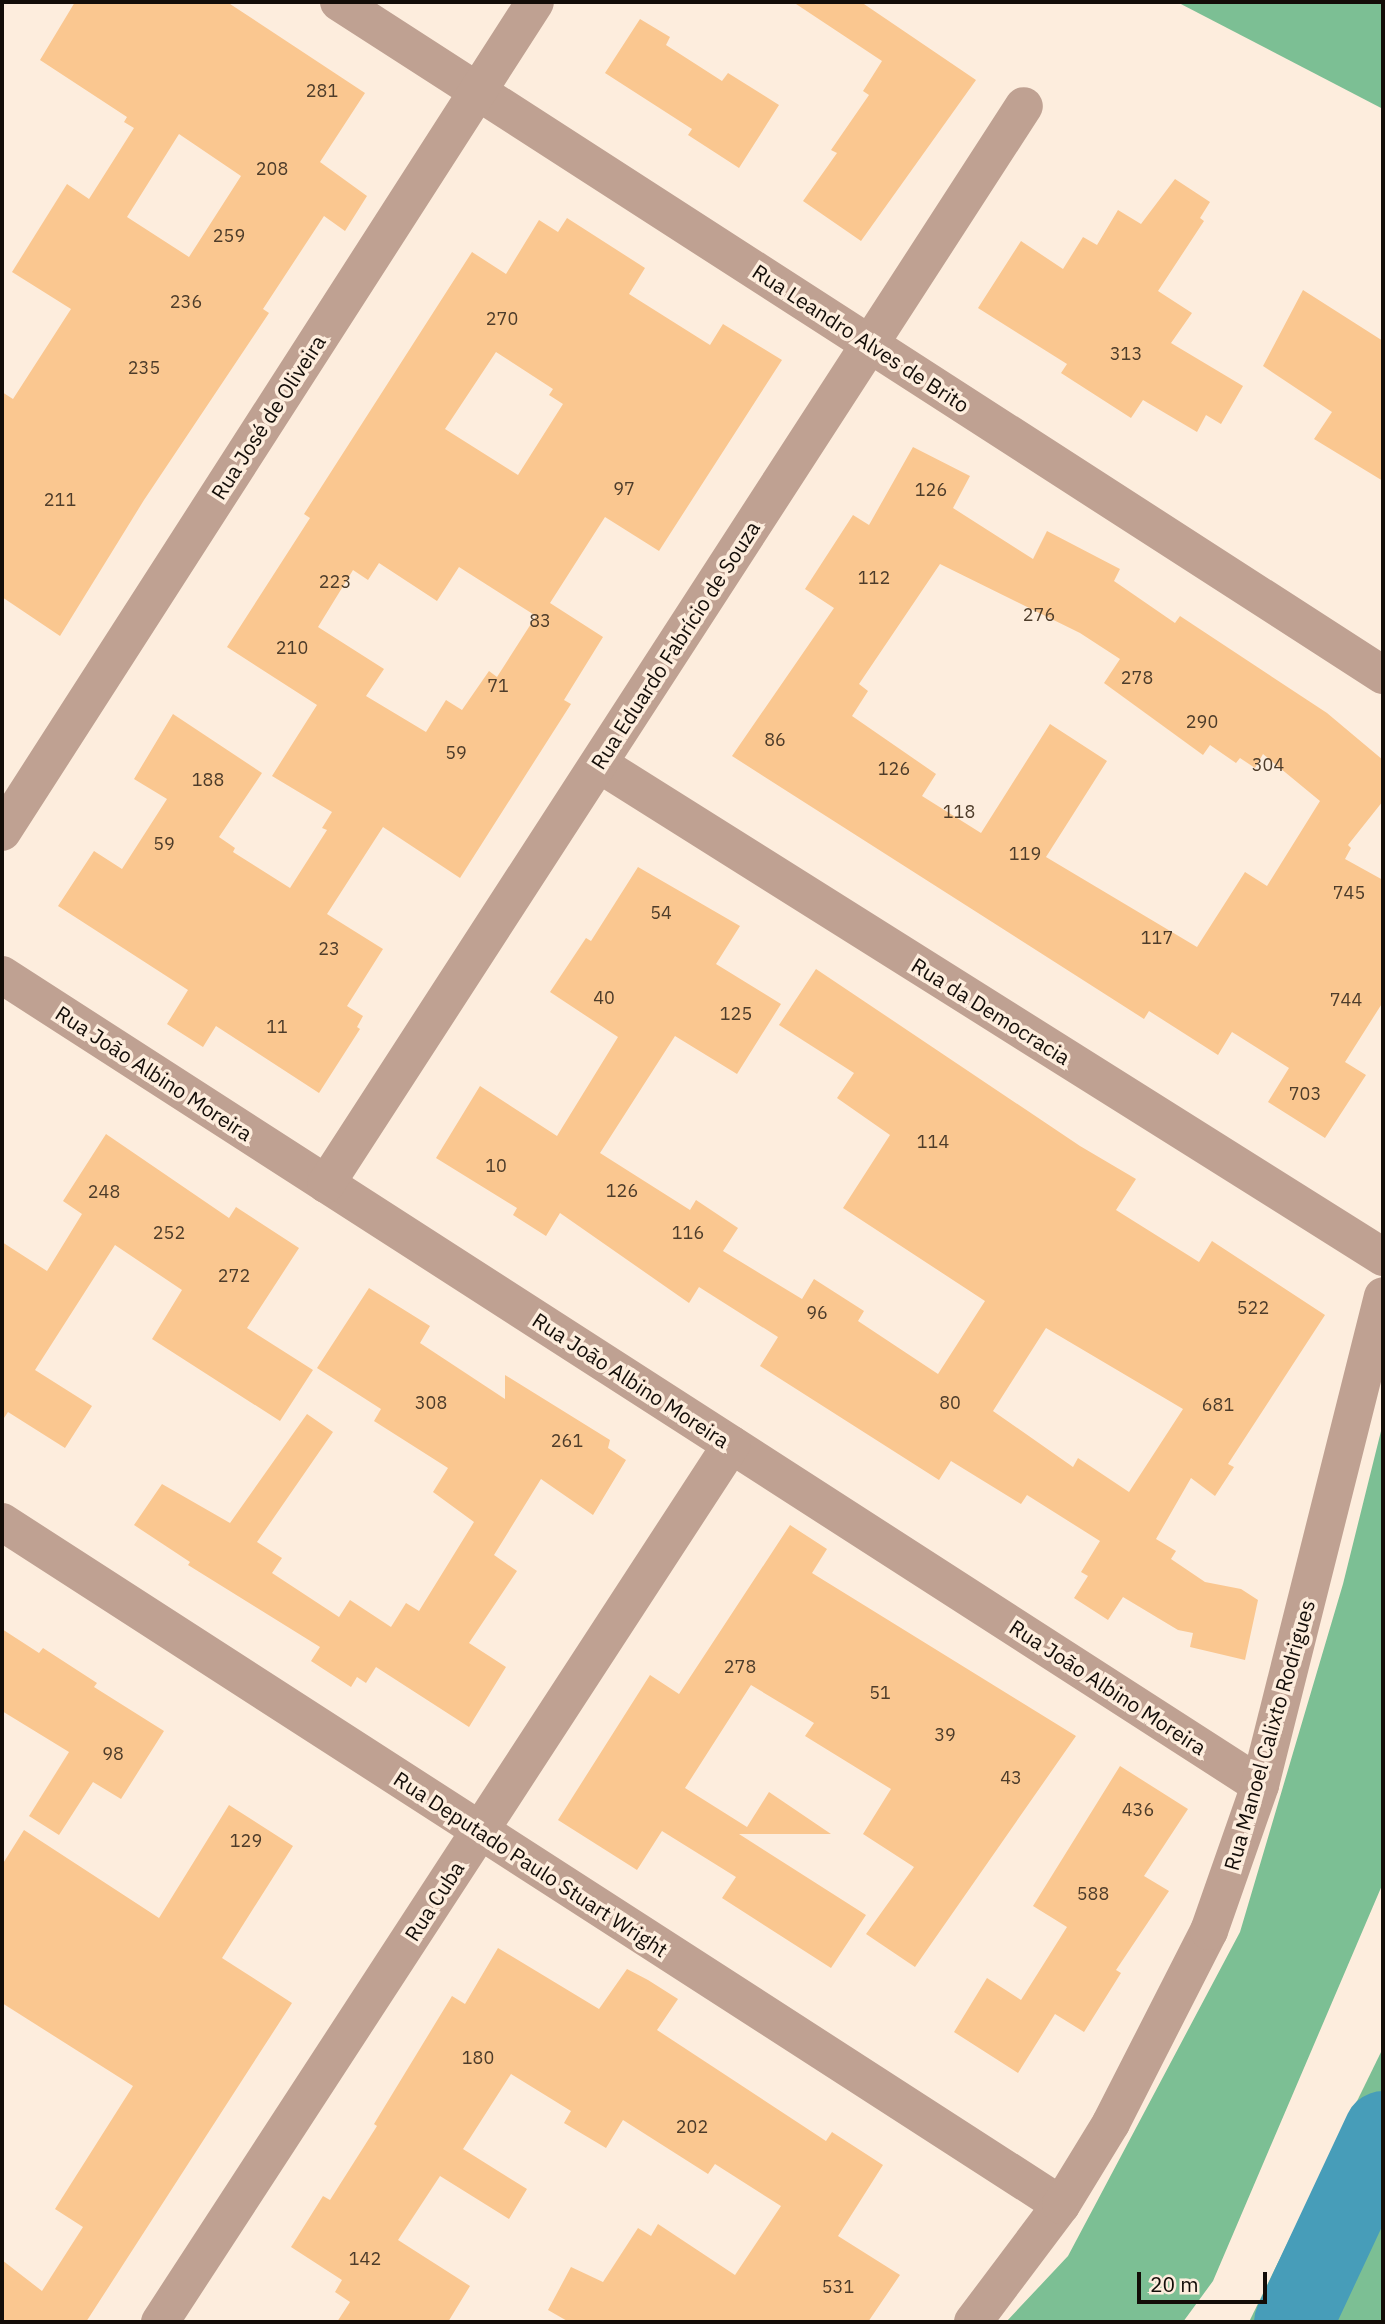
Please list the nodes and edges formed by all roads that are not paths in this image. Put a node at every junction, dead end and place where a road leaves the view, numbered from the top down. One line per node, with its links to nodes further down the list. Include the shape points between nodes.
1 (339, 2): 3 (street, Rua Leandro Alves de Brito)
2 (535, 2): 3 (street, Rua José de Oliveira)
3 (478, 91): 5 (street, Rua Leandro Alves de Brito); 8 (street, Rua José de Oliveira)
4 (1024, 106): 5 (street, Rua Eduardo Fabrício de Souza)
5 (870, 344): 6 (street, Rua Leandro Alves de Brito); 7 (street, Rua Eduardo Fabrício de Souza)
6 (1383, 675)
7 (598, 764): 10 (street, Rua Eduardo Fabrício de Souza); 11 (street, Rua da Democracia)
8 (2, 832)
9 (2, 975): 10 (street, Rua João Albino Moreira)
10 (326, 1184): 13 (street, Rua João Albino Moreira)
11 (1383, 1257)
12 (1383, 1296): 15 (street, Rua Manoel Calixto Rodrigues)
13 (731, 1445): 15 (street, Rua João Albino Moreira); 16 (street, Rua Cuba)
14 (2, 1522): 16 (street, Rua Deputado Paulo Stuart Wright)
15 (1260, 1785): 17 (street, Rua Manoel Calixto Rodrigues, via 1218,1909 1168,2019)
16 (480, 1830): 17 (street, Rua Deputado Paulo Stuart Wright); 18 (street, Rua Cuba)
17 (1061, 2205): 19 (street, Rua Manoel Calixto Rodrigues)
18 (160, 2322)
19 (973, 2322)

